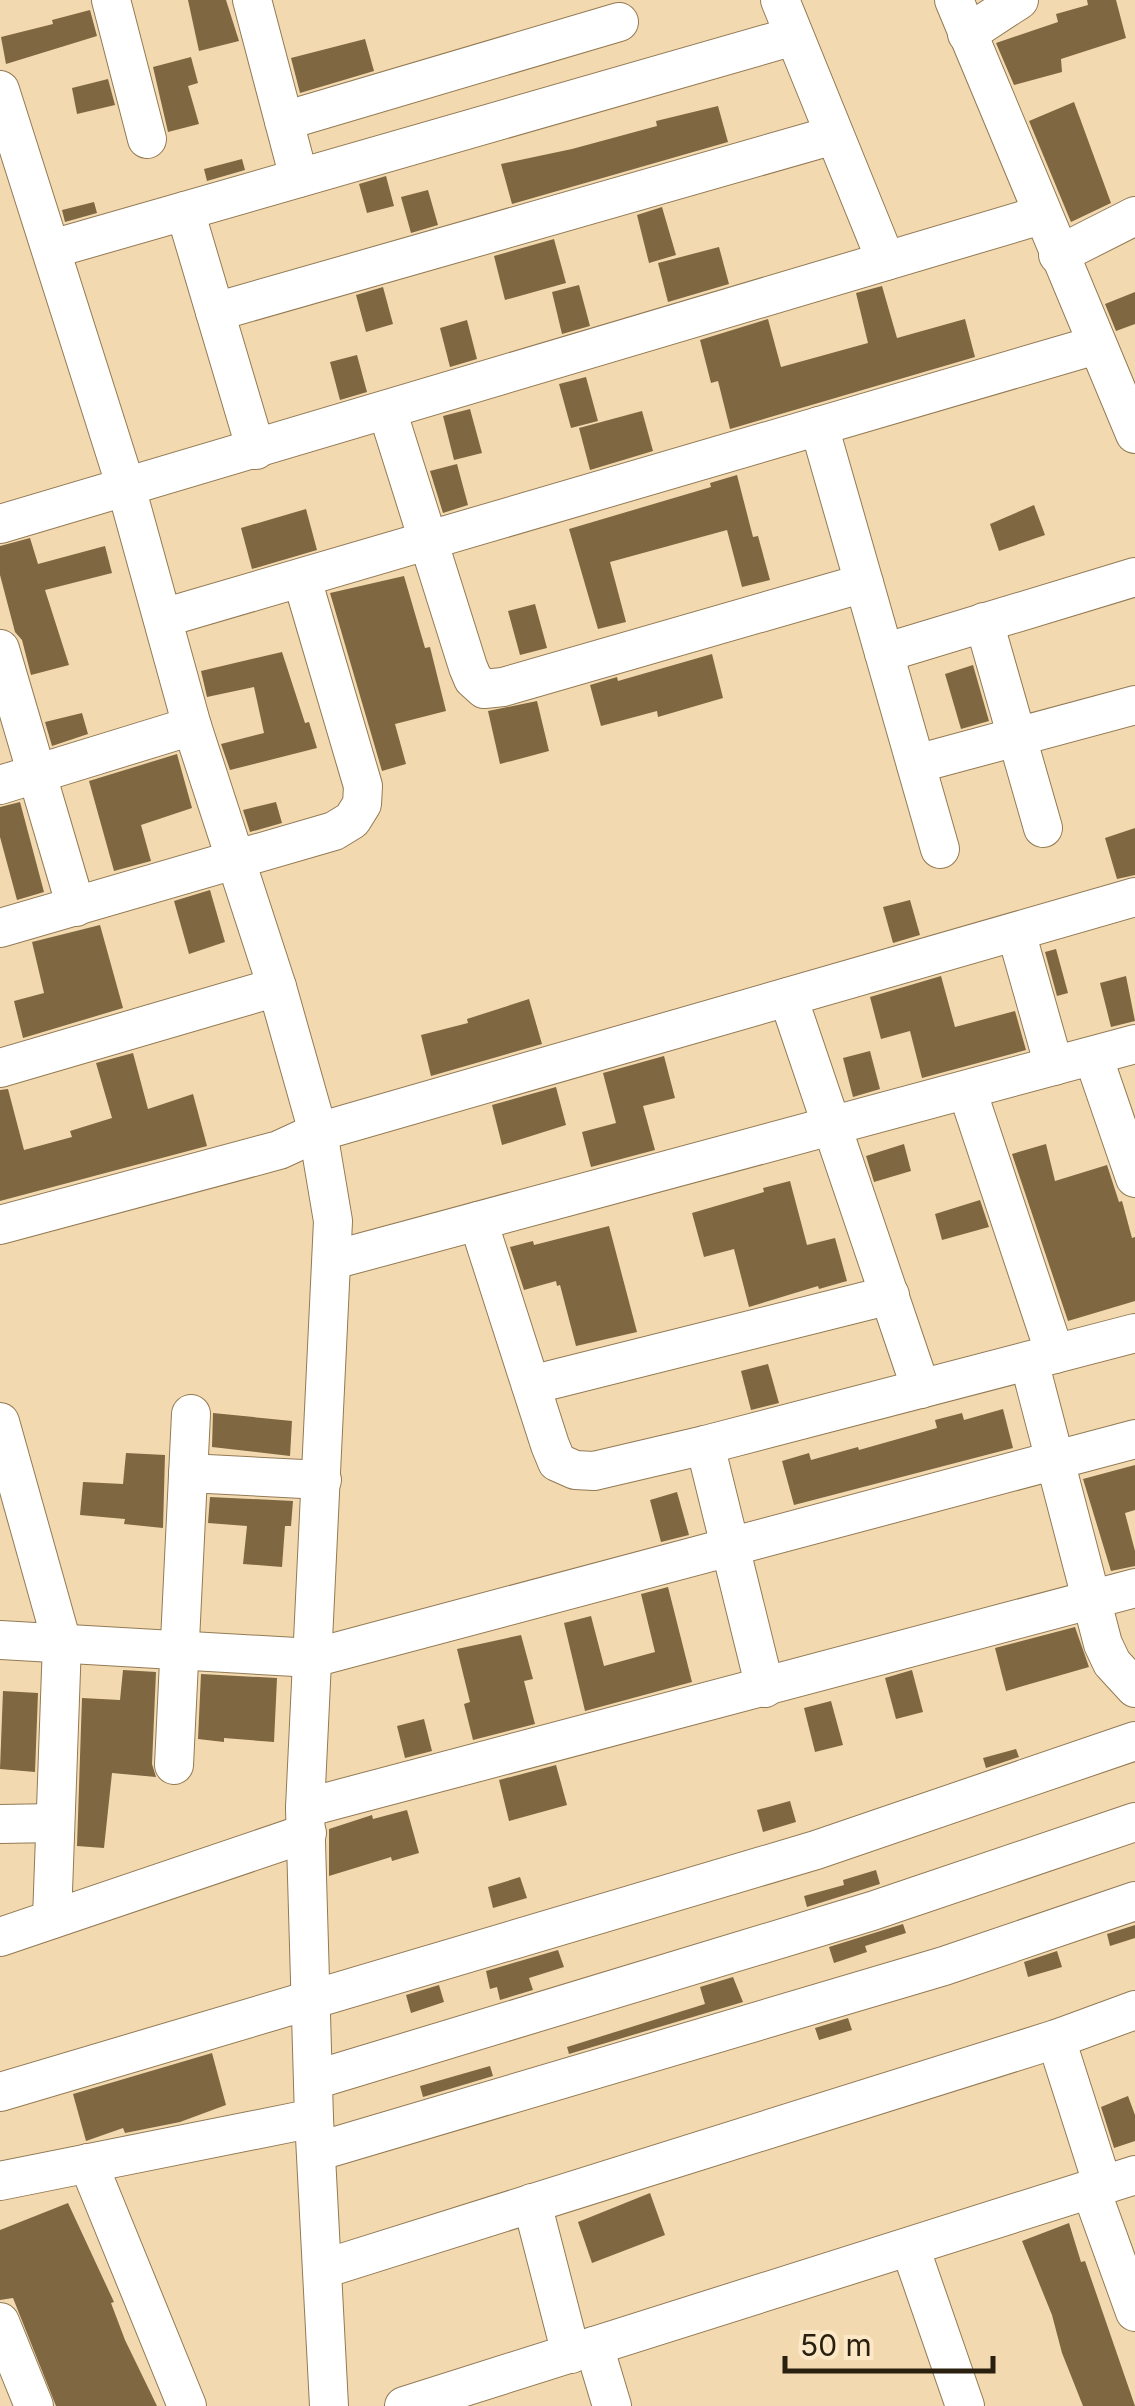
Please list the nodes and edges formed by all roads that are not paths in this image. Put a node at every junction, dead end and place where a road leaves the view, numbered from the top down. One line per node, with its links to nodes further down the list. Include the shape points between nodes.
1 (111, 0): 12 (street)
2 (253, 0): 10 (street)
3 (780, 0): 7 (street)
4 (1019, 0): 6 (street)
5 (615, 11): 8 (street); 10 (street)
6 (960, 17): 16 (street)
7 (794, 36): 8 (street); 11 (street)
8 (643, 79): 14 (street)
9 (0, 90): 13 (street)
10 (284, 121): 14 (street)
11 (834, 135): 20 (street); 21 (street)
12 (146, 140)
13 (7, 143): 18 (street)
14 (299, 178): 15 (street)
15 (184, 211): 18 (street); 21 (street)
16 (1041, 215): 19 (street); 20 (street)
17 (1135, 216): 19 (street)
18 (52, 249): 27 (street)
19 (1058, 255): 22 (street)
20 (886, 262): 23 (street)
21 (215, 312): 26 (street)
22 (1096, 345): 24 (street); 25 (street)
23 (388, 410): 26 (street); 29 (street)
24 (819, 426): 29 (street); 32 (street)
25 (1135, 434)
26 (256, 450): 27 (street)
27 (126, 487): 28 (street); 33 (street)
28 (0, 524)
29 (428, 540): 31 (street); 32 (street, via 468,667 484,689)
30 (1135, 577): 34 (street)
31 (302, 579): 33 (street); 45 (street, via 363,786 362,804 334,831)
32 (864, 583): 35 (street)
33 (163, 618): 38 (street)
34 (984, 622): 35 (street); 39 (street)
35 (884, 652): 40 (street)
36 (0, 653): 41 (street)
37 (1135, 705): 39 (street)
38 (192, 726): 41 (street); 45 (street)
39 (1017, 738): 40 (street); 43 (street)
40 (916, 764): 44 (street)
41 (36, 774): 42 (street); 47 (street)
42 (0, 785)
43 (1043, 828)
44 (940, 849)
45 (238, 861): 47 (street); 50 (street)
46 (1135, 898): 49 (street)
47 (76, 906): 48 (street)
48 (0, 928)
49 (1016, 932): 51 (street); 54 (street)
50 (277, 987): 55 (street); 58 (street)
51 (788, 998): 57 (street); 58 (street)
52 (1135, 1044): 53 (street)
53 (1093, 1056): 54 (street); 59 (street)
54 (1054, 1066): 56 (street)
55 (0, 1068)
56 (967, 1090): 57 (street); 65 (street)
57 (832, 1126): 60 (street); 63 (street)
58 (318, 1132): 61 (street, via 279,1150); 62 (street)
59 (1135, 1178)
60 (478, 1221): 62 (street); 66 (street)
61 (0, 1225)
62 (333, 1260): 74 (street)
63 (890, 1294): 66 (street); 67 (street)
64 (1135, 1333): 65 (street)
65 (1042, 1358): 67 (street); 72 (street)
66 (530, 1384): 71 (street, via 557,1462 575,1470)
67 (921, 1389): 71 (street)
68 (191, 1414): 73 (street)
69 (0, 1422): 79 (street)
70 (1135, 1440): 72 (street)
71 (705, 1446): 75 (street)
72 (1057, 1460): 75 (street); 77 (street)
73 (188, 1473): 74 (street); 80 (street)
74 (322, 1480): 81 (street)
75 (729, 1548): 81 (street); 82 (street)
76 (1135, 1588): 77 (street)
77 (1092, 1600): 82 (street); 83 (street, via 1108,1654)
78 (0, 1640): 79 (street)
79 (62, 1643): 80 (street); 88 (street)
80 (179, 1650): 81 (street); 85 (street)
81 (313, 1658): 86 (street)
82 (765, 1688): 86 (street)
83 (1135, 1688)
84 (1135, 1741): 93 (street, via 834,1845)
85 (174, 1766)
86 (306, 1821): 91 (street); 93 (street)
87 (1135, 1822): 96 (street, via 872,1911)
88 (55, 1823): 89 (street); 91 (street)
89 (0, 1824)
90 (1135, 1900): 98 (street, via 944,1966)
91 (52, 1919): 92 (street)
92 (0, 1937)
93 (313, 1997): 96 (street); 97 (street)
94 (1135, 2010): 95 (street)
95 (1056, 2039): 101 (street); 102 (street)
96 (314, 2080): 98 (street)
97 (0, 2092)
98 (315, 2135): 99 (street); 104 (street)
99 (88, 2163): 100 (street); 109 (street)
100 (0, 2181)
101 (1110, 2184): 103 (street); 105 (street)
102 (532, 2203): 104 (street); 107 (street)
103 (910, 2248): 107 (street); 113 (street)
104 (322, 2269): 110 (street)
105 (1135, 2312)
106 (0, 2322): 108 (street)
107 (582, 2350): 111 (street); 112 (street)
108 (34, 2406)
109 (186, 2406)
110 (329, 2406)
111 (404, 2406)
112 (612, 2406)
113 (965, 2406)

